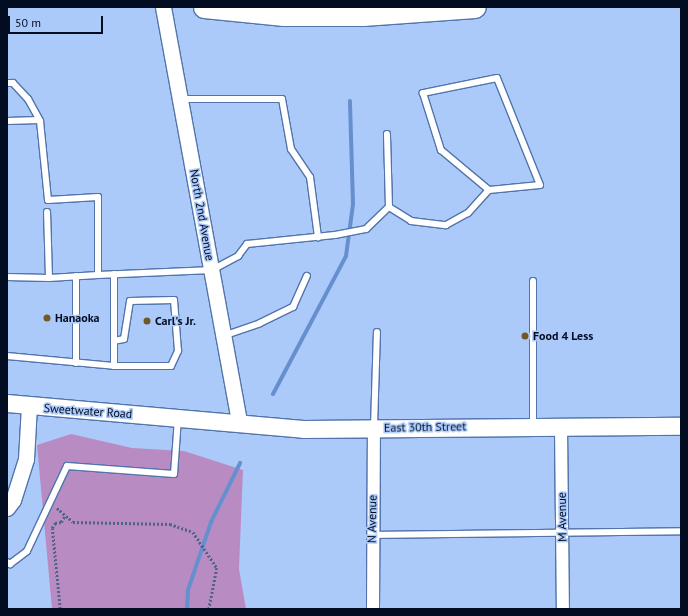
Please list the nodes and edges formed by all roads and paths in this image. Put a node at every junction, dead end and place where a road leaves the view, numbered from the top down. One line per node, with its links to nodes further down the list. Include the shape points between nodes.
1 (163, 7): 5 (street, North 2nd Avenue)
2 (475, 7): 3 (highway, via 363,15 284,15)
3 (209, 8)
4 (7, 83): 7 (lane, via 13,83 28,99)
5 (180, 99): 12 (lane, via 282,99 291,149 310,177); 13 (street, North 2nd Avenue)
6 (7, 120): 7 (lane)
7 (39, 120): 15 (lane, via 48,200 98,197)
8 (387, 134): 10 (lane)
9 (489, 190): 9 (lane, via 540,185 498,78 423,93 442,150); 10 (lane, via 468,213 446,225 411,221)
10 (389, 207): 12 (lane, via 366,229)
11 (47, 212): 19 (lane)
12 (318, 237): 13 (lane, via 247,244 238,256)
13 (212, 270): 14 (lane); 22 (street, North 2nd Avenue)
14 (114, 274): 15 (lane); 23 (lane)
15 (98, 275): 16 (lane)
16 (76, 276): 19 (lane); 25 (lane)
17 (307, 276): 22 (lane, via 293,307 260,323)
18 (7, 277): 19 (lane)
19 (49, 278)
20 (533, 281): 31 (lane)
21 (377, 332): 34 (lane)
22 (223, 336): 30 (street, North 2nd Avenue)
23 (114, 342): 26 (lane); 26 (lane, via 124,339 130,301 174,300 178,351 171,366)
24 (7, 356): 25 (lane)
25 (76, 363): 26 (lane)
26 (114, 366)
27 (7, 403): 28 (main road, Sweetwater Road)
28 (29, 406): 29 (main road, Sweetwater Road); 36 (street, via 26,459 13,500)
29 (174, 418): 30 (main road, East 30th Street); 35 (lane, via 174,474 68,466)
30 (239, 423): 34 (main road, East 30th Street, via 303,429)
31 (533, 426): 32 (main road, East 30th Street); 34 (main road, East 30th Street)
32 (562, 426): 33 (main road, East 30th Street); 38 (street, M Avenue)
33 (681, 426)
34 (374, 428): 40 (street, N Avenue)
35 (50, 502): 37 (path); 41 (lane, via 27,551 10,564)
36 (7, 508)
37 (65, 515): 42 (path, via 61,522 55,523 52,528); 43 (path, via 73,522 170,524 194,532 215,561 217,568)
38 (563, 531): 39 (lane); 40 (lane); 45 (street, M Avenue)
39 (681, 531)
40 (371, 535): 44 (street, N Avenue)
41 (7, 562)
42 (60, 609)
43 (209, 609)
44 (373, 609)
45 (564, 609)

